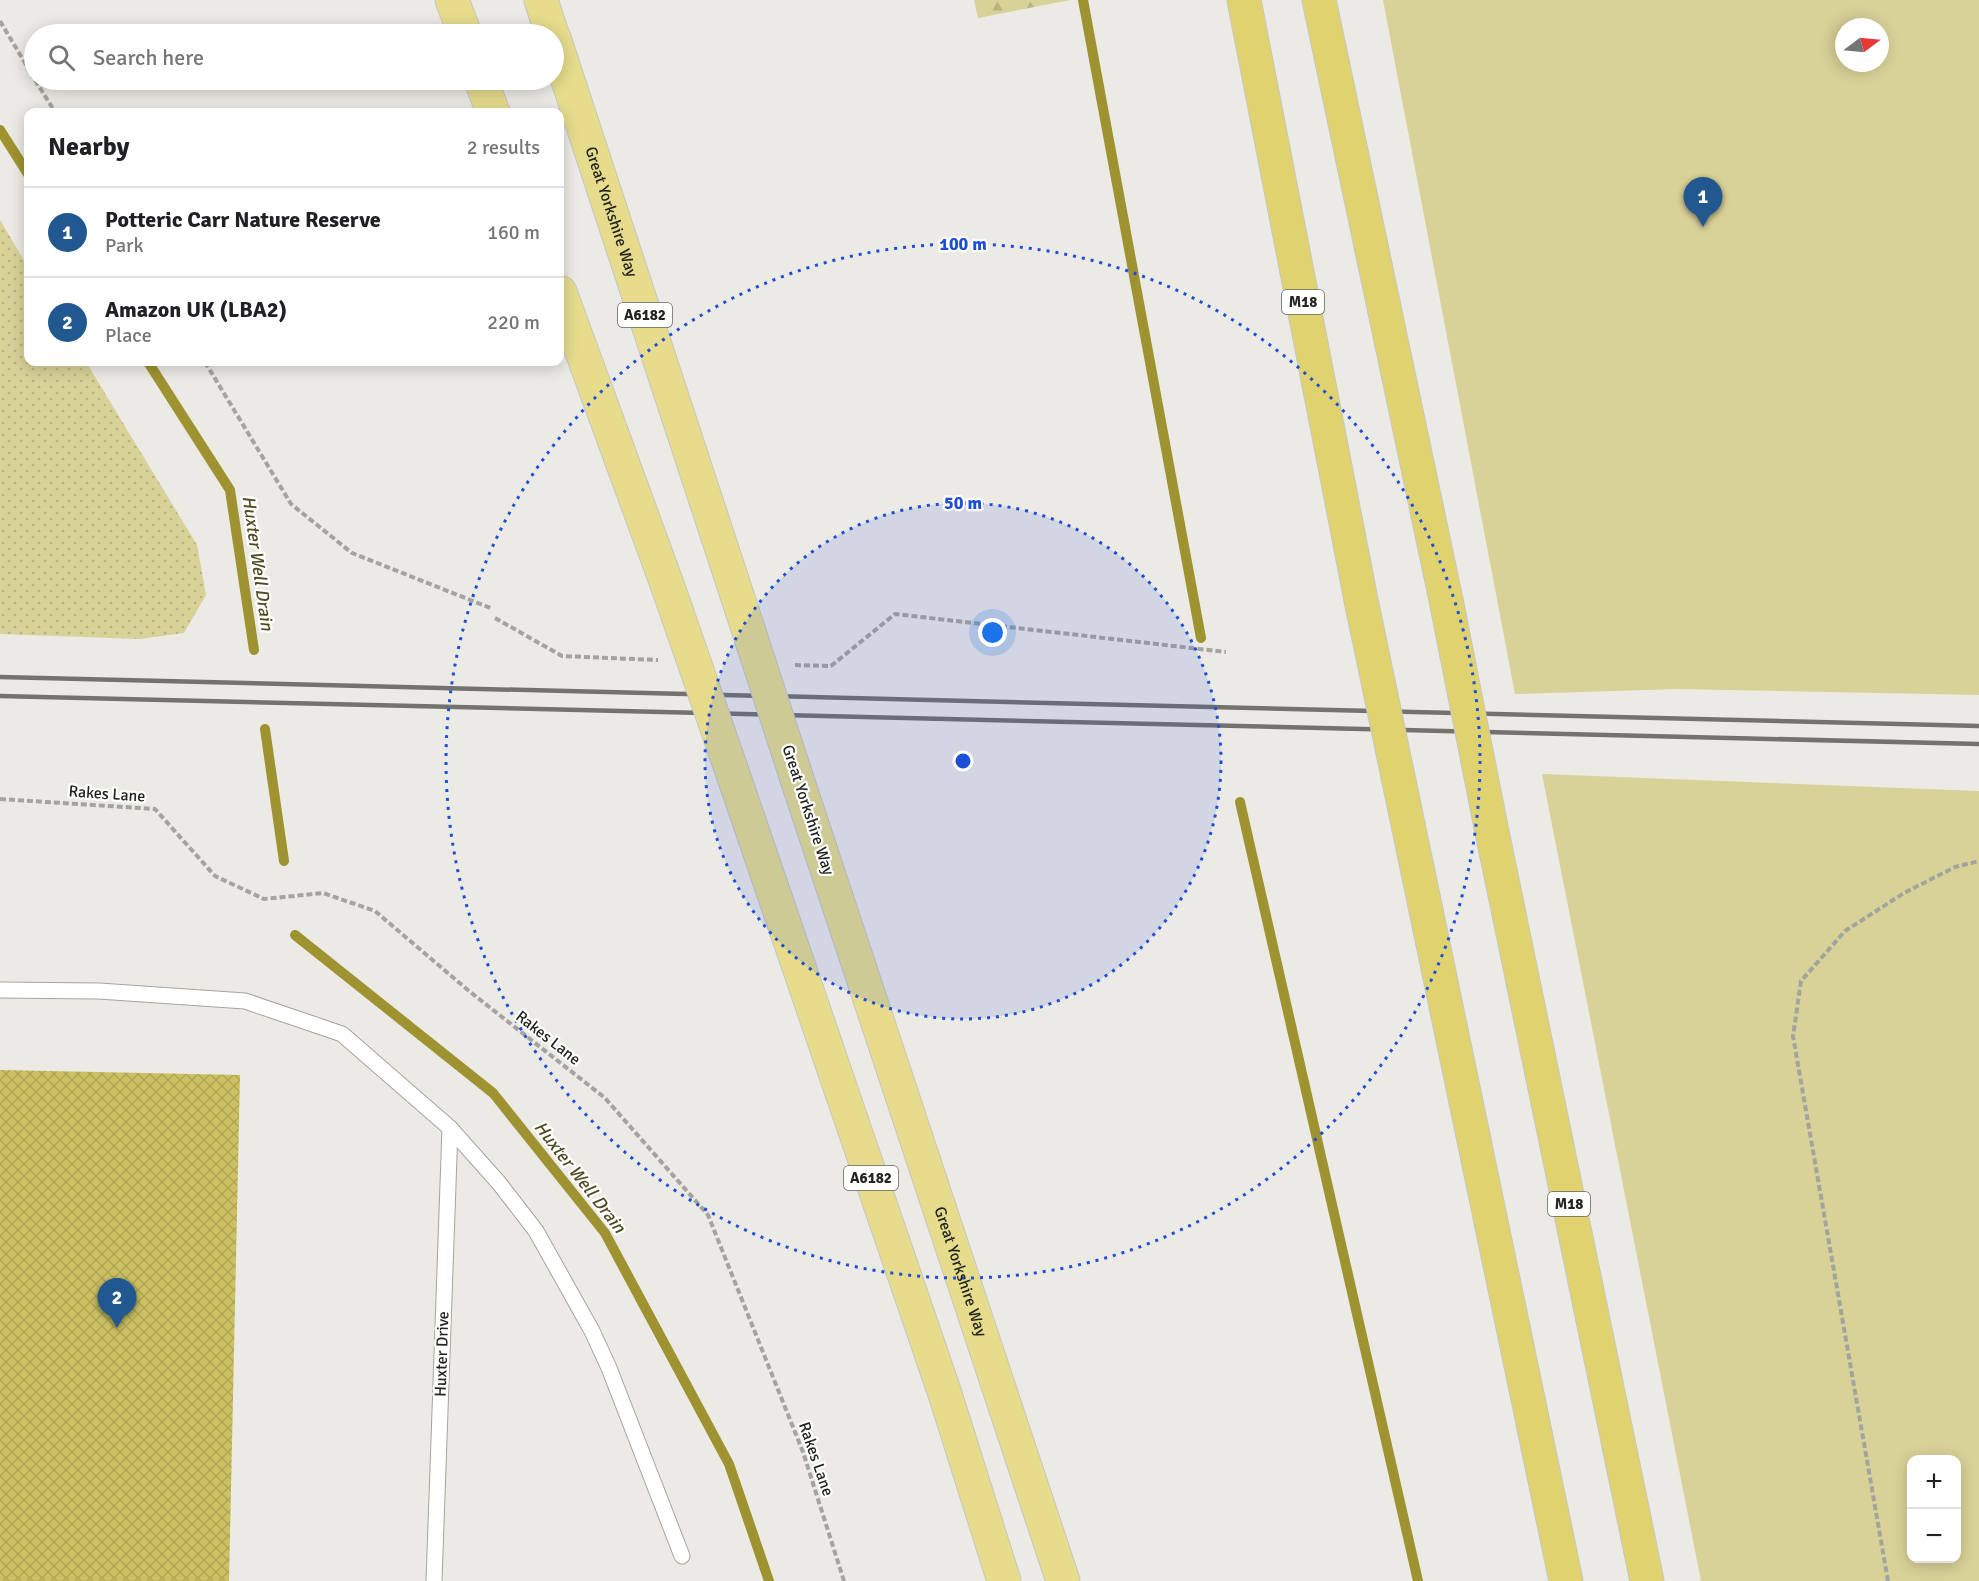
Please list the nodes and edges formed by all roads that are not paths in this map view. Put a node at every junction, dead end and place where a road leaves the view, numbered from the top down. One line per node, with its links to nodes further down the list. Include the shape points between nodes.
1 (452, 0): 5 (highway)
2 (541, 0): 6 (highway, Great Yorkshire Way / A6182)
3 (1244, 0): 17 (highway, M18, bridge, via 1362,605)
4 (1319, 0): 18 (highway, M18, bridge)
5 (461, 24)
6 (549, 24)
7 (564, 69): 16 (highway, Great Yorkshire Way / A6182, bridge)
8 (485, 90): 9 (highway)
9 (492, 108)
10 (564, 303): 15 (highway, A6182, bridge, via 734,777 941,1383)
11 (0, 990): 12 (lane, via 99,991 245,1001 342,1034)
12 (450, 1128): 13 (lane, via 536,1231 592,1331); 14 (lane, Huxter Drive)
13 (682, 1556)
14 (434, 1581)
15 (1004, 1581)
16 (1063, 1581)
17 (1566, 1581)
18 (1647, 1581)

